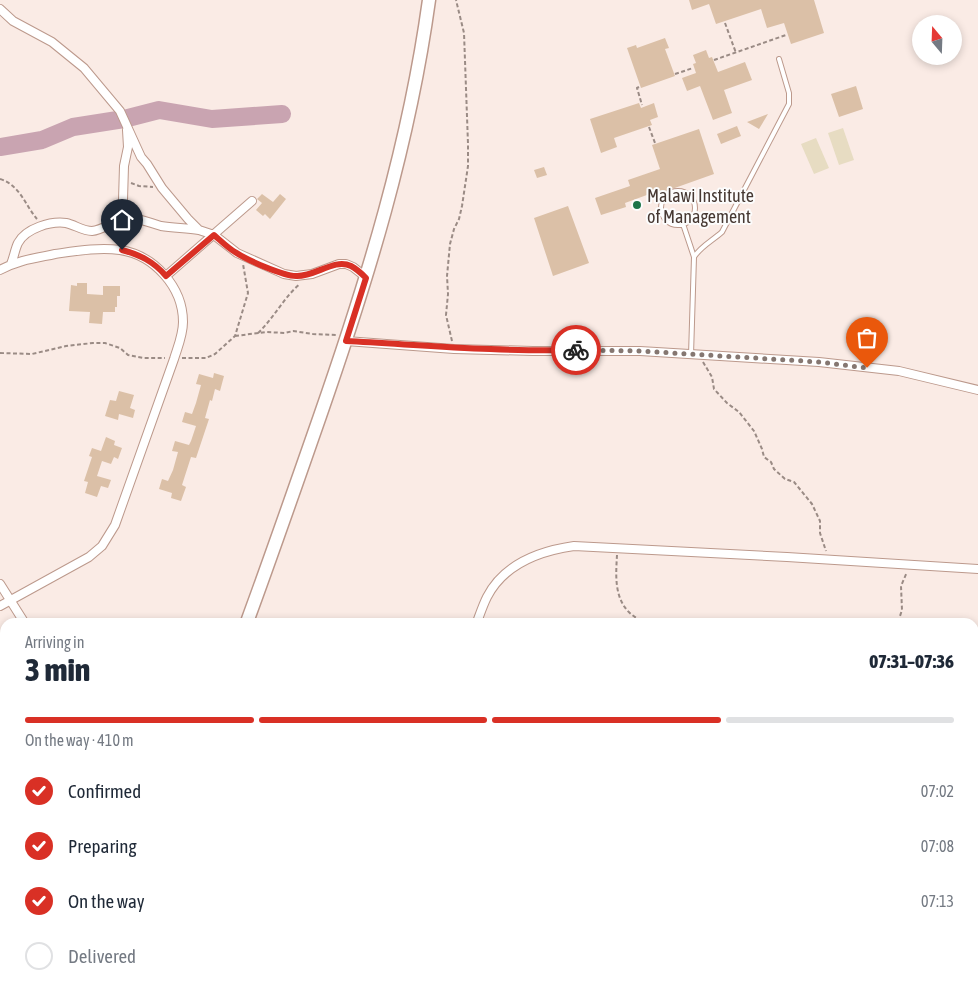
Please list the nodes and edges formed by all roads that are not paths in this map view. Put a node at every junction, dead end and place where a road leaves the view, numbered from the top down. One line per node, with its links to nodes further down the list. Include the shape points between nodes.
1 (429, 0): 14 (highway, via 408,123)
2 (0, 9): 4 (street, via 13,21 52,42 84,68)
3 (779, 59): 10 (lane, via 789,92 789,104 722,232)
4 (124, 119): 6 (street, via 128,132 124,200); 8 (street, via 141,157 162,188)
5 (252, 201): 9 (street)
6 (116, 221): 8 (street, via 138,218 162,226); 11 (street, via 88,231 68,224 36,228 18,243)
7 (683, 224): 7 (lane, via 671,223 661,209 664,198 674,192 685,192 695,204 691,219); 10 (lane)
8 (200, 230): 9 (street)
9 (214, 235): 13 (street); 14 (street, via 237,253 284,274 312,274 332,265 346,264)
10 (694, 257): 16 (lane)
11 (10, 264): 12 (street); 13 (street, via 101,248 122,250 144,258)
12 (0, 270)
13 (166, 276): 20 (street, via 182,311 182,334 115,525 102,546 89,557)
14 (366, 278): 15 (highway)
15 (347, 338): 16 (street, via 454,349 640,351); 23 (highway)
16 (691, 355): 17 (street, via 819,362 899,371)
17 (978, 390)
18 (978, 569): 24 (street, via 574,546 544,551 517,565 495,585)
19 (0, 584): 20 (street)
20 (10, 600): 21 (street); 22 (street)
21 (0, 606)
22 (21, 618)
23 (248, 618)
24 (478, 618)

